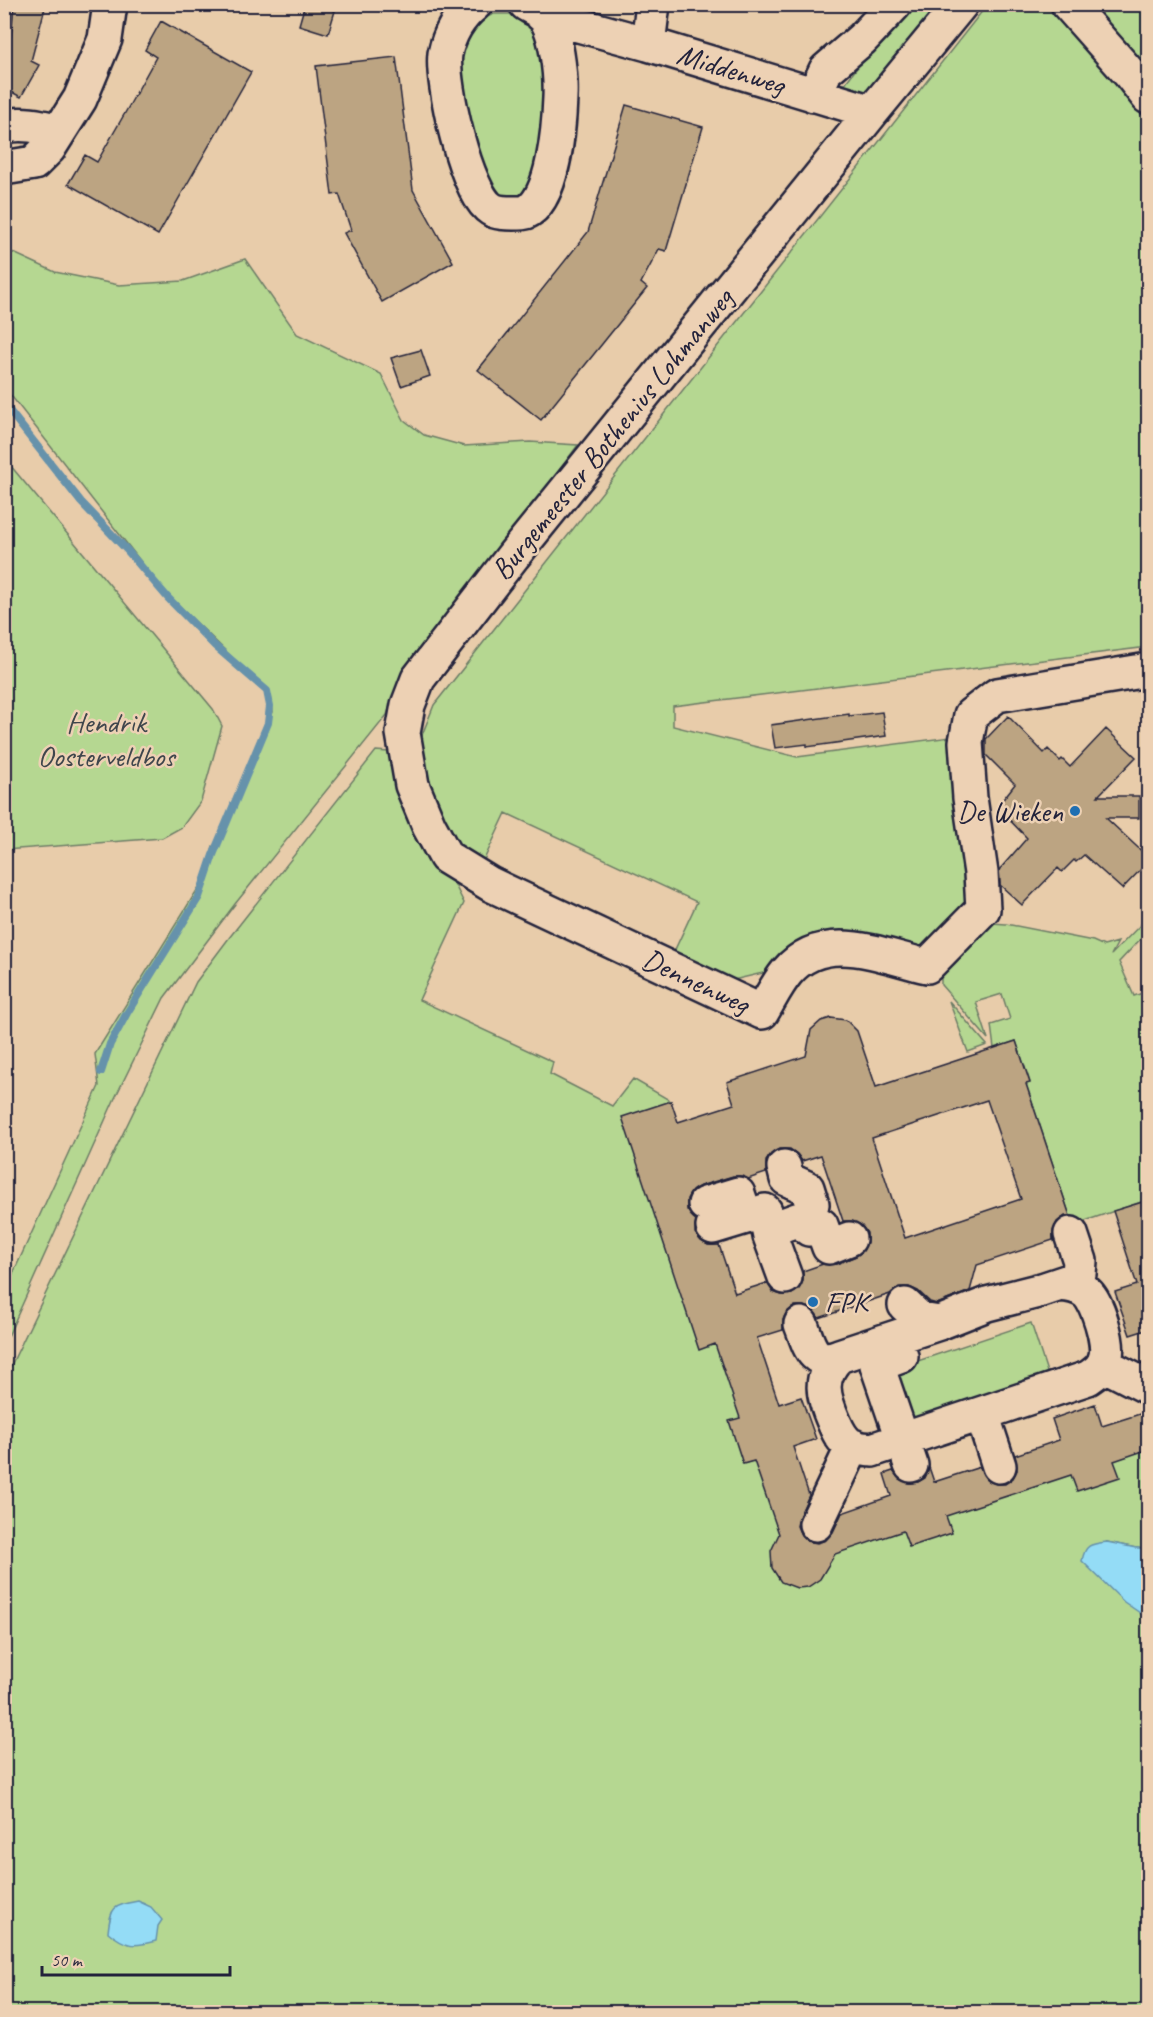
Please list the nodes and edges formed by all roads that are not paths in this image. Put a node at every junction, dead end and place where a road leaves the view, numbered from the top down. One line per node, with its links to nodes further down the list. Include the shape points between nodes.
1 (110, 4): 13 (street, via 105,39 86,87)
2 (475, 4): 7 (street, Middenweg, via 452,30 445,56 447,88 455,134 479,195 490,208 505,213 526,212 539,202 555,158 561,94 557,54 552,33)
3 (653, 4): 8 (street, Middenweg)
4 (895, 4): 9 (street, Middenweg, via 826,70)
5 (961, 4): 11 (street, Burgemeester Bothenius Lohmanweg)
6 (1068, 4): 10 (street)
7 (534, 10): 8 (street, Middenweg)
8 (648, 44): 9 (street, Middenweg)
9 (814, 95): 11 (street, Middenweg)
10 (1149, 97)
11 (872, 112): 16 (street, Burgemeester Bothenius Lohmanweg, via 417,679 403,733 412,785 446,857)
12 (4, 127): 13 (street)
13 (59, 131): 14 (street, via 34,163)
14 (4, 168)
15 (1149, 669): 16 (street, Dennenweg, via 997,695 971,715 966,742 983,909 927,966 841,946 806,955 787,972 762,1012)
16 (490, 884)
17 (784, 1167): 19 (street, via 787,1179 807,1188 825,1232)
18 (709, 1216): 19 (street, via 738,1194)
19 (757, 1224): 20 (street)
20 (784, 1277)
21 (905, 1305): 22 (street, via 921,1320)
22 (939, 1323): 24 (street); 26 (street, via 1070,1260 1101,1323 1106,1348)
23 (801, 1324): 25 (street, via 815,1355 828,1360)
24 (896, 1337): 25 (street); 30 (street, via 901,1356 878,1365)
25 (838, 1356): 29 (street, via 831,1364 823,1390 839,1434)
26 (1103, 1364): 27 (street); 28 (street, via 1088,1378)
27 (1149, 1387)
28 (982, 1414): 30 (street); 31 (street)
29 (853, 1446): 30 (street); 32 (street)
30 (907, 1453)
31 (999, 1466)
32 (816, 1524)

